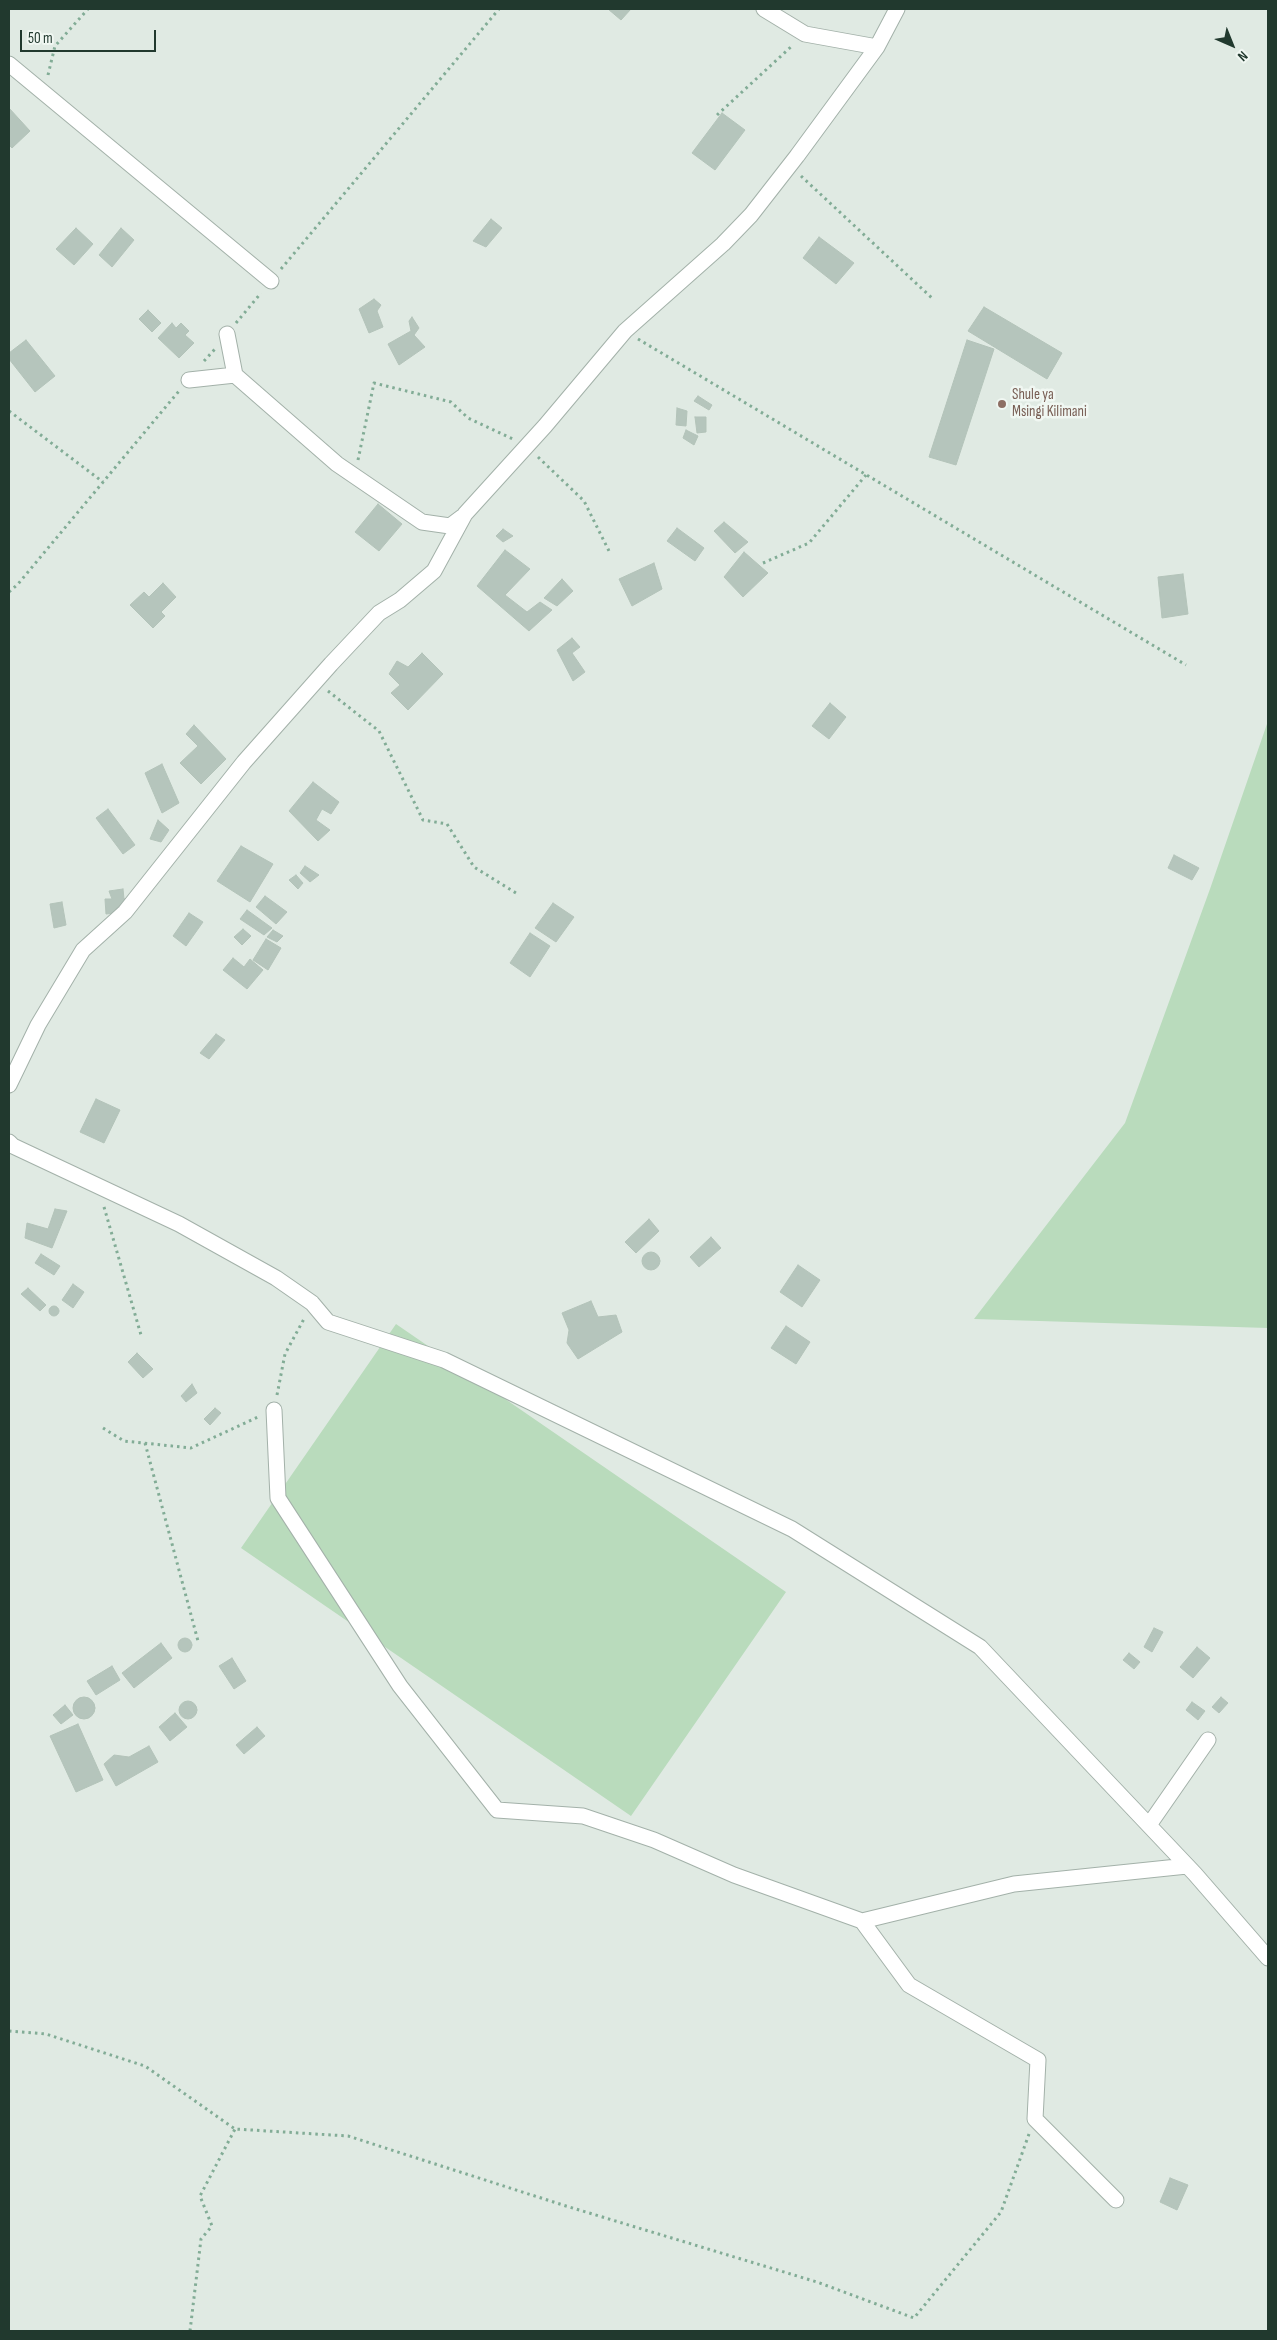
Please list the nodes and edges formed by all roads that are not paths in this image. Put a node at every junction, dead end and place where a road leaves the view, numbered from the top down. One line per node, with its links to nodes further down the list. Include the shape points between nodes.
1 (764, 9): 3 (street, via 805,34)
2 (897, 9): 3 (street)
3 (877, 47): 9 (street, via 751,215 625,331)
4 (9, 64): 5 (street)
5 (271, 282)
6 (227, 334): 7 (street)
7 (235, 376): 8 (street); 9 (street, via 337,464 422,522 450,526)
8 (189, 380)
9 (464, 514): 10 (street, via 434,571 379,613 316,681 244,762 125,912 84,950 38,1025)
10 (9, 1085)
11 (9, 1142): 14 (street, via 179,1224 276,1278 312,1303 328,1322 444,1360 800,1534 980,1647)
12 (274, 1410): 16 (street, via 278,1498 400,1686 497,1810 583,1816 654,1840 734,1876)
13 (1208, 1740): 14 (street)
14 (1149, 1825): 15 (street)
15 (1188, 1866): 16 (street, via 1014,1884); 17 (street)
16 (862, 1921): 18 (street, via 909,1985 1038,2060 1035,2119)
17 (1268, 1958)
18 (1116, 2200)

